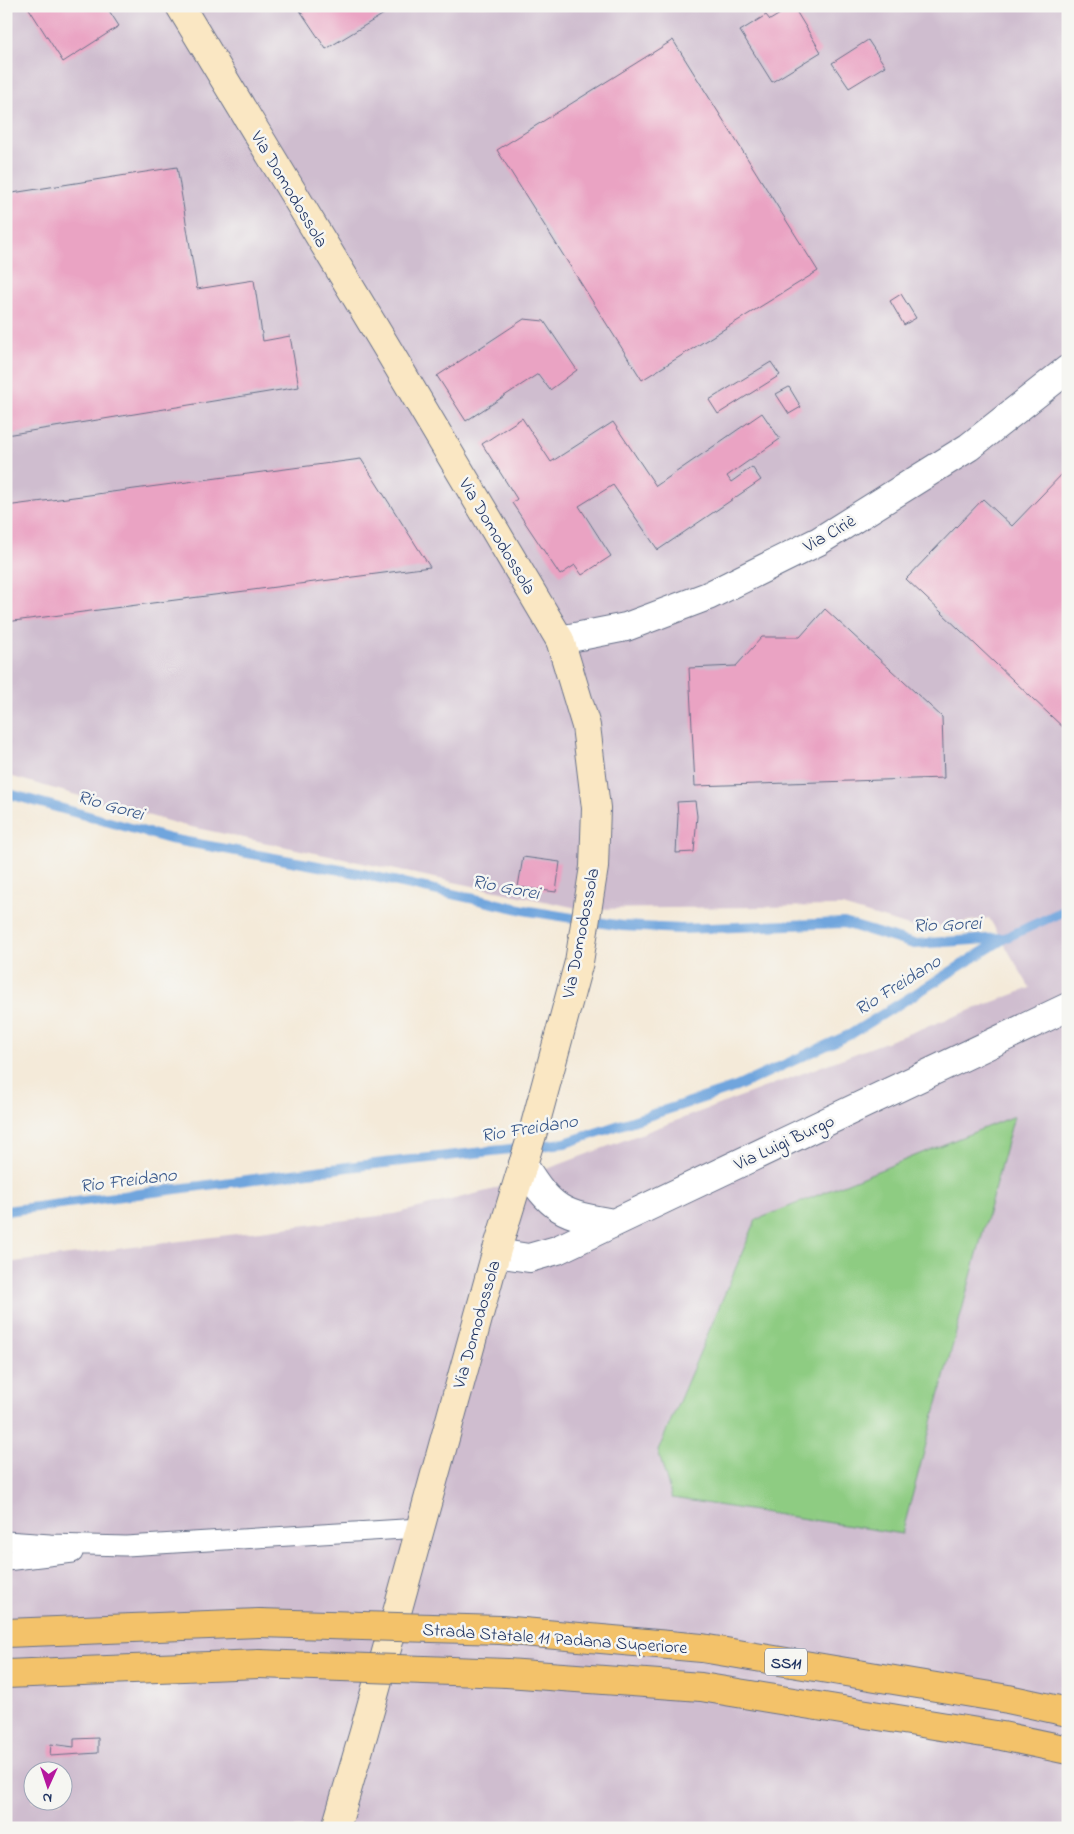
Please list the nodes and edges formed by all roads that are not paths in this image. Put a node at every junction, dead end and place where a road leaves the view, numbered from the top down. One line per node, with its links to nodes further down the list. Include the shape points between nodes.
1 (180, 6): 3 (street, Via Domodossola)
2 (1068, 369): 3 (street, Via Ciriè, via 969,447 819,541 708,596 626,627)
3 (560, 640): 5 (street, Via Domodossola, via 586,726 596,808 594,867 582,946)
4 (1068, 1007): 6 (street, Via Luigi Burgo)
5 (524, 1161): 6 (street, via 542,1193 556,1207 581,1218); 7 (street, Via Domodossola)
6 (614, 1223): 7 (street, Via Luigi Burgo, via 543,1255 529,1258)
7 (496, 1253): 8 (street, Via Domodossola)
8 (420, 1528): 10 (lane); 16 (street, Via Domodossola)
9 (6, 1541): 10 (lane)
10 (126, 1546): 11 (lane)
11 (6, 1560)
12 (6, 1633): 14 (highway, Strada Statale 11 Padana Superiore / SS11, bridge, via 258,1623 501,1630 702,1648)
13 (6, 1674): 15 (highway, SS11, bridge, via 259,1664 507,1673 701,1687 1002,1736)
14 (1068, 1712)
15 (1068, 1750)
16 (336, 1828)

